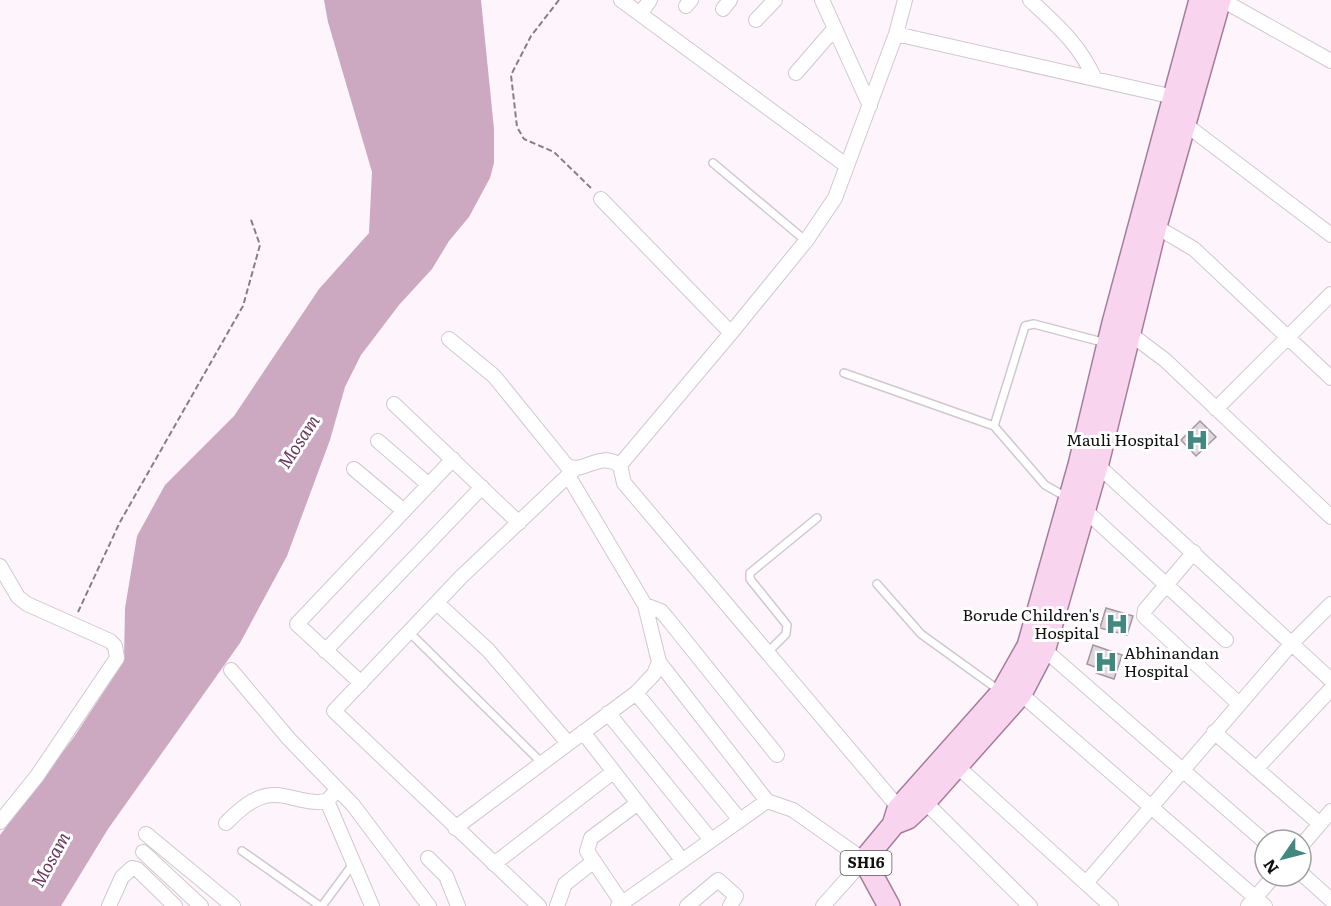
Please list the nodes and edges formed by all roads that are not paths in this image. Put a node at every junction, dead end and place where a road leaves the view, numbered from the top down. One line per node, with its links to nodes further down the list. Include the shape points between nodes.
1 (621, 0): 9 (street)
2 (650, 0): 9 (street)
3 (775, 0): 10 (street)
4 (822, 0): 11 (street)
5 (905, 0): 12 (street)
6 (1030, 0): 15 (street, via 1069,37)
7 (1200, 0): 16 (main road, SH16)
8 (1221, 0): 13 (street); 18 (main road, SH16)
9 (641, 13): 20 (street)
10 (756, 20)
11 (835, 28): 14 (street); 17 (street)
12 (896, 34): 15 (street); 17 (street)
13 (1331, 61)
14 (795, 73)
15 (1095, 79): 16 (street)
16 (1174, 97): 22 (main road, SH16)
17 (870, 106): 20 (street)
18 (1185, 124): 22 (main road, SH16); 23 (street)
19 (713, 163): 24 (lane)
20 (847, 166): 24 (street, via 835,198)
21 (601, 199): 26 (street)
22 (1148, 222): 27 (main road, SH16); 28 (street, via 1194,249)
23 (1331, 235)
24 (806, 241): 26 (street)
25 (1331, 294): 28 (street)
26 (731, 333): 38 (street)
27 (1117, 333): 33 (street, via 1165,360); 34 (lane, via 1025,326); 36 (main road, SH16)
28 (1288, 337): 31 (street); 33 (street)
29 (449, 339): 40 (street, via 494,376)
30 (844, 373): 34 (lane)
31 (1331, 378)
32 (394, 404): 37 (street)
33 (1216, 409): 45 (street)
34 (994, 426): 43 (lane, via 1045,485)
35 (378, 441): 41 (street)
36 (1090, 458): 43 (main road, SH16); 48 (street)
37 (453, 459): 41 (street); 42 (street)
38 (620, 465): 40 (street, via 604,459); 60 (street, via 624,483)
39 (354, 469): 44 (street)
40 (572, 473): 47 (street); 53 (street)
41 (429, 485): 44 (street)
42 (482, 488): 47 (street); 59 (street)
43 (1077, 504): 51 (street); 57 (main road, SH16)
44 (404, 511): 59 (street, via 297,624)
45 (1331, 517)
46 (817, 518): 60 (lane, via 749,576 787,626 786,634)
47 (519, 523): 52 (street)
48 (1194, 552): 51 (street); 58 (street)
49 (0, 566): 88 (street, via 18,597 110,641 117,658 37,776)
50 (877, 584): 67 (lane, via 921,634)
51 (1166, 584): 56 (street); 68 (street, via 1145,610 1146,619)
52 (437, 603): 55 (street); 72 (street, via 488,650)
53 (645, 604): 61 (street); 73 (street, via 667,618)
54 (1331, 604): 58 (street)
55 (409, 632): 64 (street); 74 (lane)
56 (1226, 640)
57 (1038, 643): 67 (main road, SH16); 76 (street)
58 (1292, 643): 63 (street); 68 (street)
59 (325, 651): 64 (street)
60 (767, 653): 86 (street)
61 (658, 662): 66 (street, via 654,674); 81 (street)
62 (231, 670): 79 (street)
63 (1331, 680)
64 (361, 683): 91 (street, via 334,711)
65 (1331, 689): 77 (street)
66 (636, 693): 69 (street); 87 (street)
67 (1012, 693): 75 (main road, SH16); 84 (street); 86 (main road, SH16)
68 (1239, 704): 71 (street)
69 (608, 713): 70 (street); 95 (street)
70 (583, 732): 72 (street); 78 (street)
71 (1214, 732): 76 (street); 77 (street)
72 (568, 743): 74 (street)
73 (777, 755)
74 (542, 763): 91 (street)
75 (958, 767): 82 (main road, SH16); 104 (street)
76 (1182, 769): 84 (street); 92 (street)
77 (1256, 769): 90 (street)
78 (613, 772): 83 (street); 103 (street)
79 (337, 790): 80 (street); 116 (street, via 353,805)
80 (327, 801): 89 (street, via 316,803 270,795 249,803); 102 (street)
81 (767, 801): 87 (street); 100 (street, via 793,810)
82 (925, 802): 86 (main road); 124 (street)
83 (638, 803): 99 (street); 101 (street, via 588,842 587,851)
84 (1149, 808): 104 (street); 108 (street)
85 (1331, 811): 90 (street)
86 (900, 817): 100 (main road, SH16)
87 (740, 820): 95 (street)
88 (0, 822)
89 (226, 824)
90 (1320, 824): 93 (street)
91 (455, 828): 103 (street)
92 (1253, 831)
93 (1313, 832)
94 (146, 834): 113 (street)
95 (711, 840): 99 (street)
96 (242, 851): 114 (lane)
97 (143, 852): 112 (street)
98 (428, 858): 117 (street, via 449,882)
99 (682, 860): 109 (street)
100 (864, 860): 122 (street); 123 (main road, SH16)
101 (594, 861): 109 (street); 119 (street, via 565,884)
102 (353, 864): 114 (lane); 115 (street)
103 (494, 864): 118 (street)
104 (1086, 883): 125 (street)
105 (1313, 884): 107 (street)
106 (1267, 888): 108 (street)
107 (1331, 900)
108 (1256, 903)
109 (621, 905)
110 (109, 906): 111 (street, via 122,876 132,868)
111 (175, 906)
112 (201, 906)
113 (233, 906)
114 (321, 906)
115 (372, 906)
116 (429, 906)
117 (458, 906)
118 (539, 906)
119 (557, 906)
120 (687, 906): 121 (street, via 718,880 736,896)
121 (730, 906)
122 (823, 906)
123 (889, 906)
124 (1030, 906)
125 (1111, 906)

